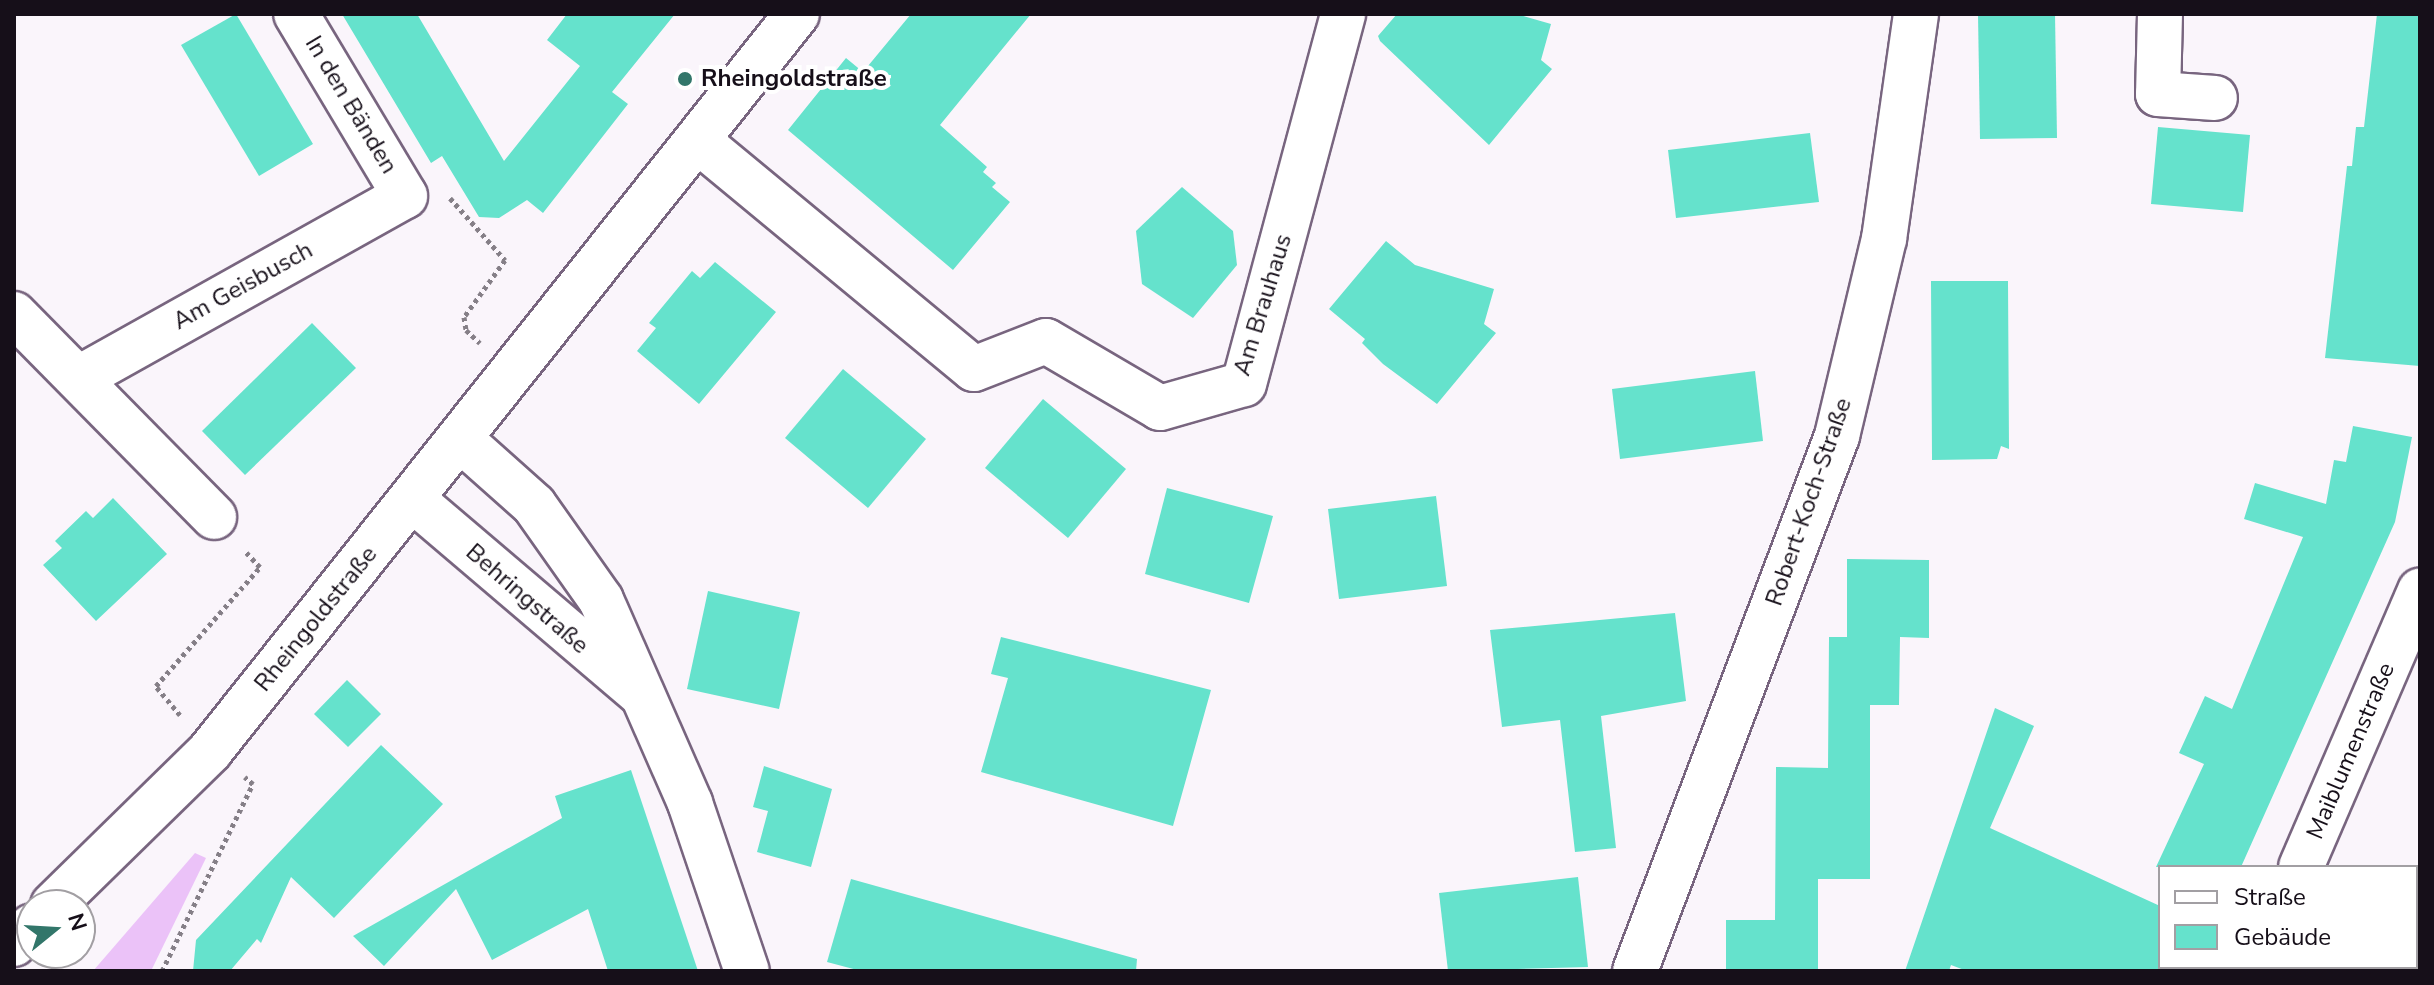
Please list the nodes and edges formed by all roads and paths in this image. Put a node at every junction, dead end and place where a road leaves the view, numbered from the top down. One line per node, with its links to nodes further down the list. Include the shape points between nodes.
1 (296, 14): 8 (street, In den Bänden)
2 (797, 14): 7 (street, Rheingoldstraße)
3 (1343, 14): 7 (street, Am Brauhaus, via 1244,384 1160,408 1046,341 974,369)
4 (1916, 14): 22 (street, Robert-Koch-Straße, via 1884,239 1837,436)
5 (2160, 14): 6 (street, via 2158,94)
6 (2215, 98)
7 (697, 140): 10 (street, Rheingoldstraße)
8 (405, 196): 10 (path, via 442,189 505,260 464,317 466,330); 11 (street, Am Geisbusch)
9 (14, 314): 11 (street)
10 (513, 374): 12 (street, Rheingoldstraße)
11 (81, 377): 14 (street)
12 (460, 439): 13 (street, Rheingoldstraße); 16 (street, Behringstraße, via 534,505 601,600)
13 (412, 499): 16 (street, Behringstraße); 17 (street, Rheingoldstraße)
14 (214, 517): 17 (path, via 260,567 156,686)
15 (2420, 591): 18 (street, Maiblumenstraße)
16 (644, 696): 21 (street, Behringstraße, via 690,803)
17 (210, 751): 19 (street, Rheingoldstraße); 20 (path, via 253,784)
18 (2302, 865)
19 (69, 889)
20 (162, 971)
21 (747, 971)
22 (1635, 971)

